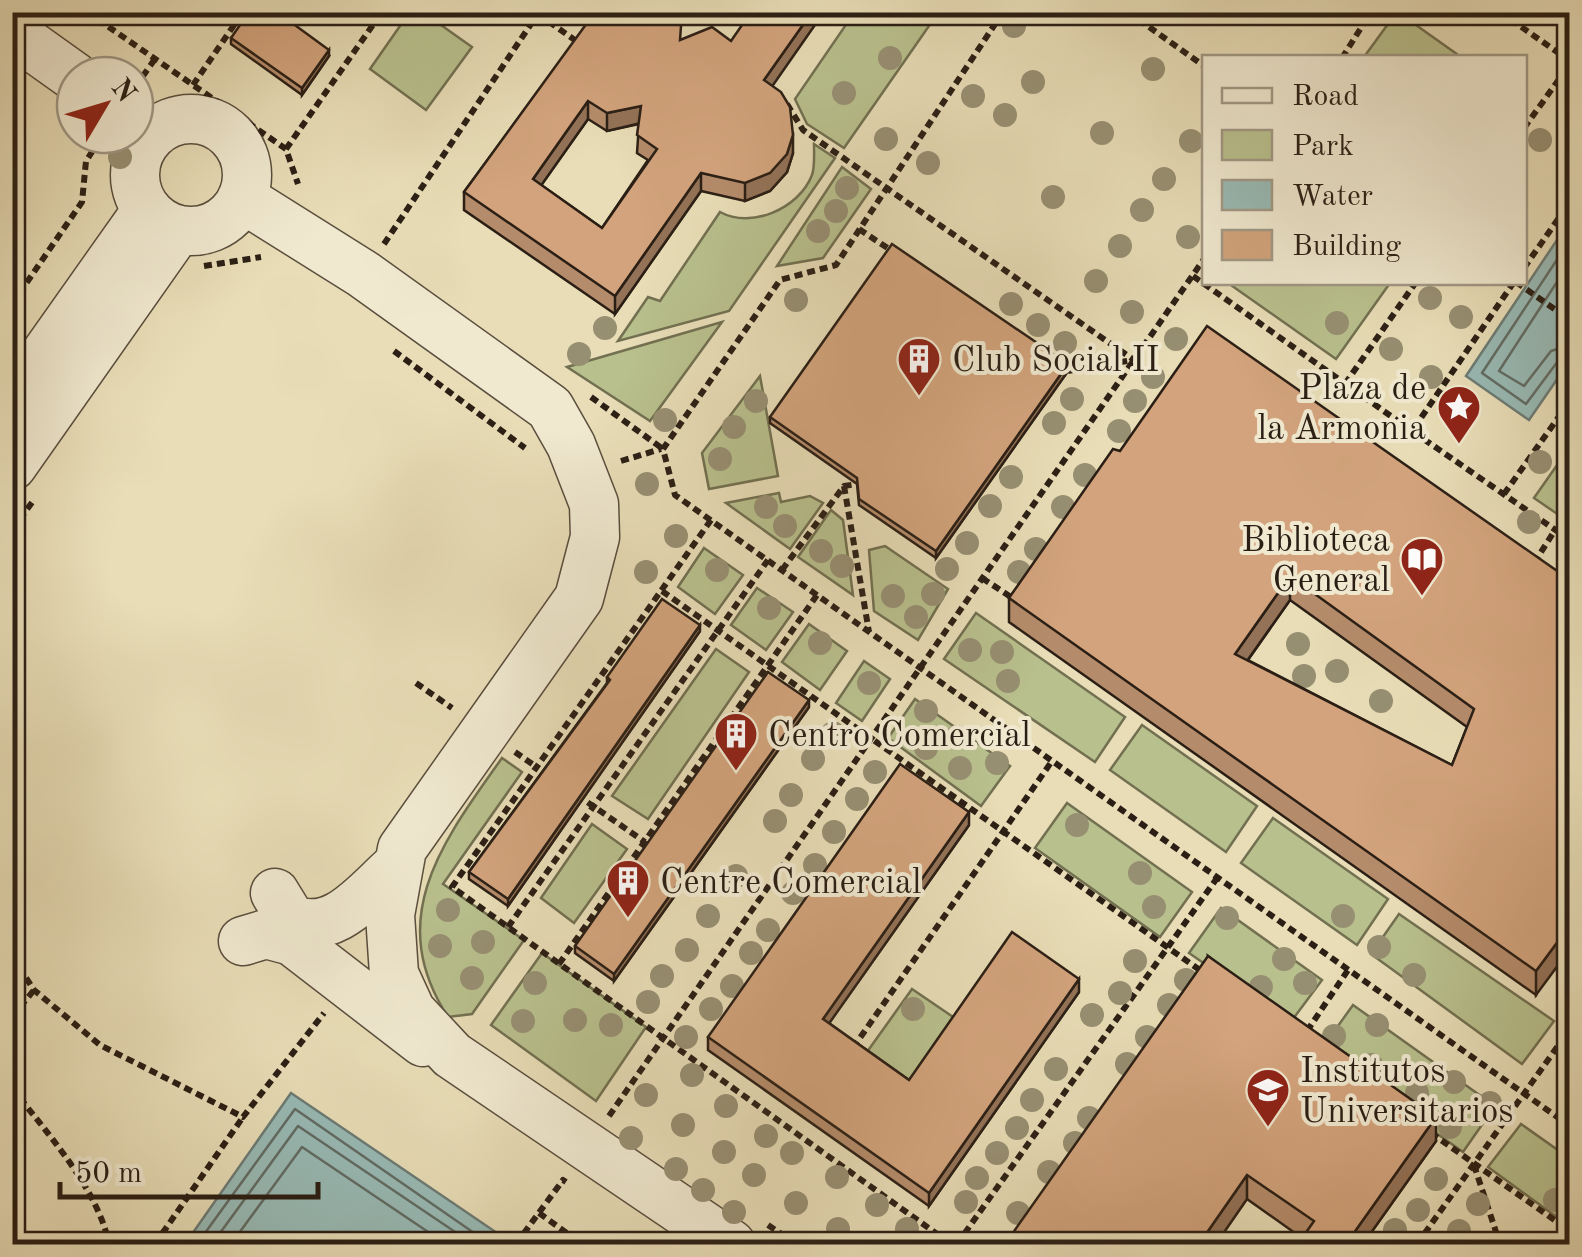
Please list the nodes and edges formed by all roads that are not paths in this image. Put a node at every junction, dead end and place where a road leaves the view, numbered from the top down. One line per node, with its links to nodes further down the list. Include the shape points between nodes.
1 (12, 32): 2 (street)
2 (55, 63)
3 (155, 121): 5 (street, via 222,129 244,156)
4 (140, 155): 6 (street, via 135,176)
5 (244, 188): 6 (street, via 226,220); 11 (street, via 282,245 550,408 594,504 595,537 579,598 402,849)
6 (175, 236): 7 (street); 10 (street)
7 (113, 258): 8 (street, via 57,292); 9 (street)
8 (12, 358)
9 (12, 401)
10 (27, 477)
11 (396, 867): 12 (street, via 340,918 315,926 291,919); 14 (street, via 390,914 394,974 411,1012)
12 (275, 893)
13 (243, 941): 14 (street, via 266,934 292,941 424,1043)
14 (452, 1055): 15 (street)
15 (731, 1244)

